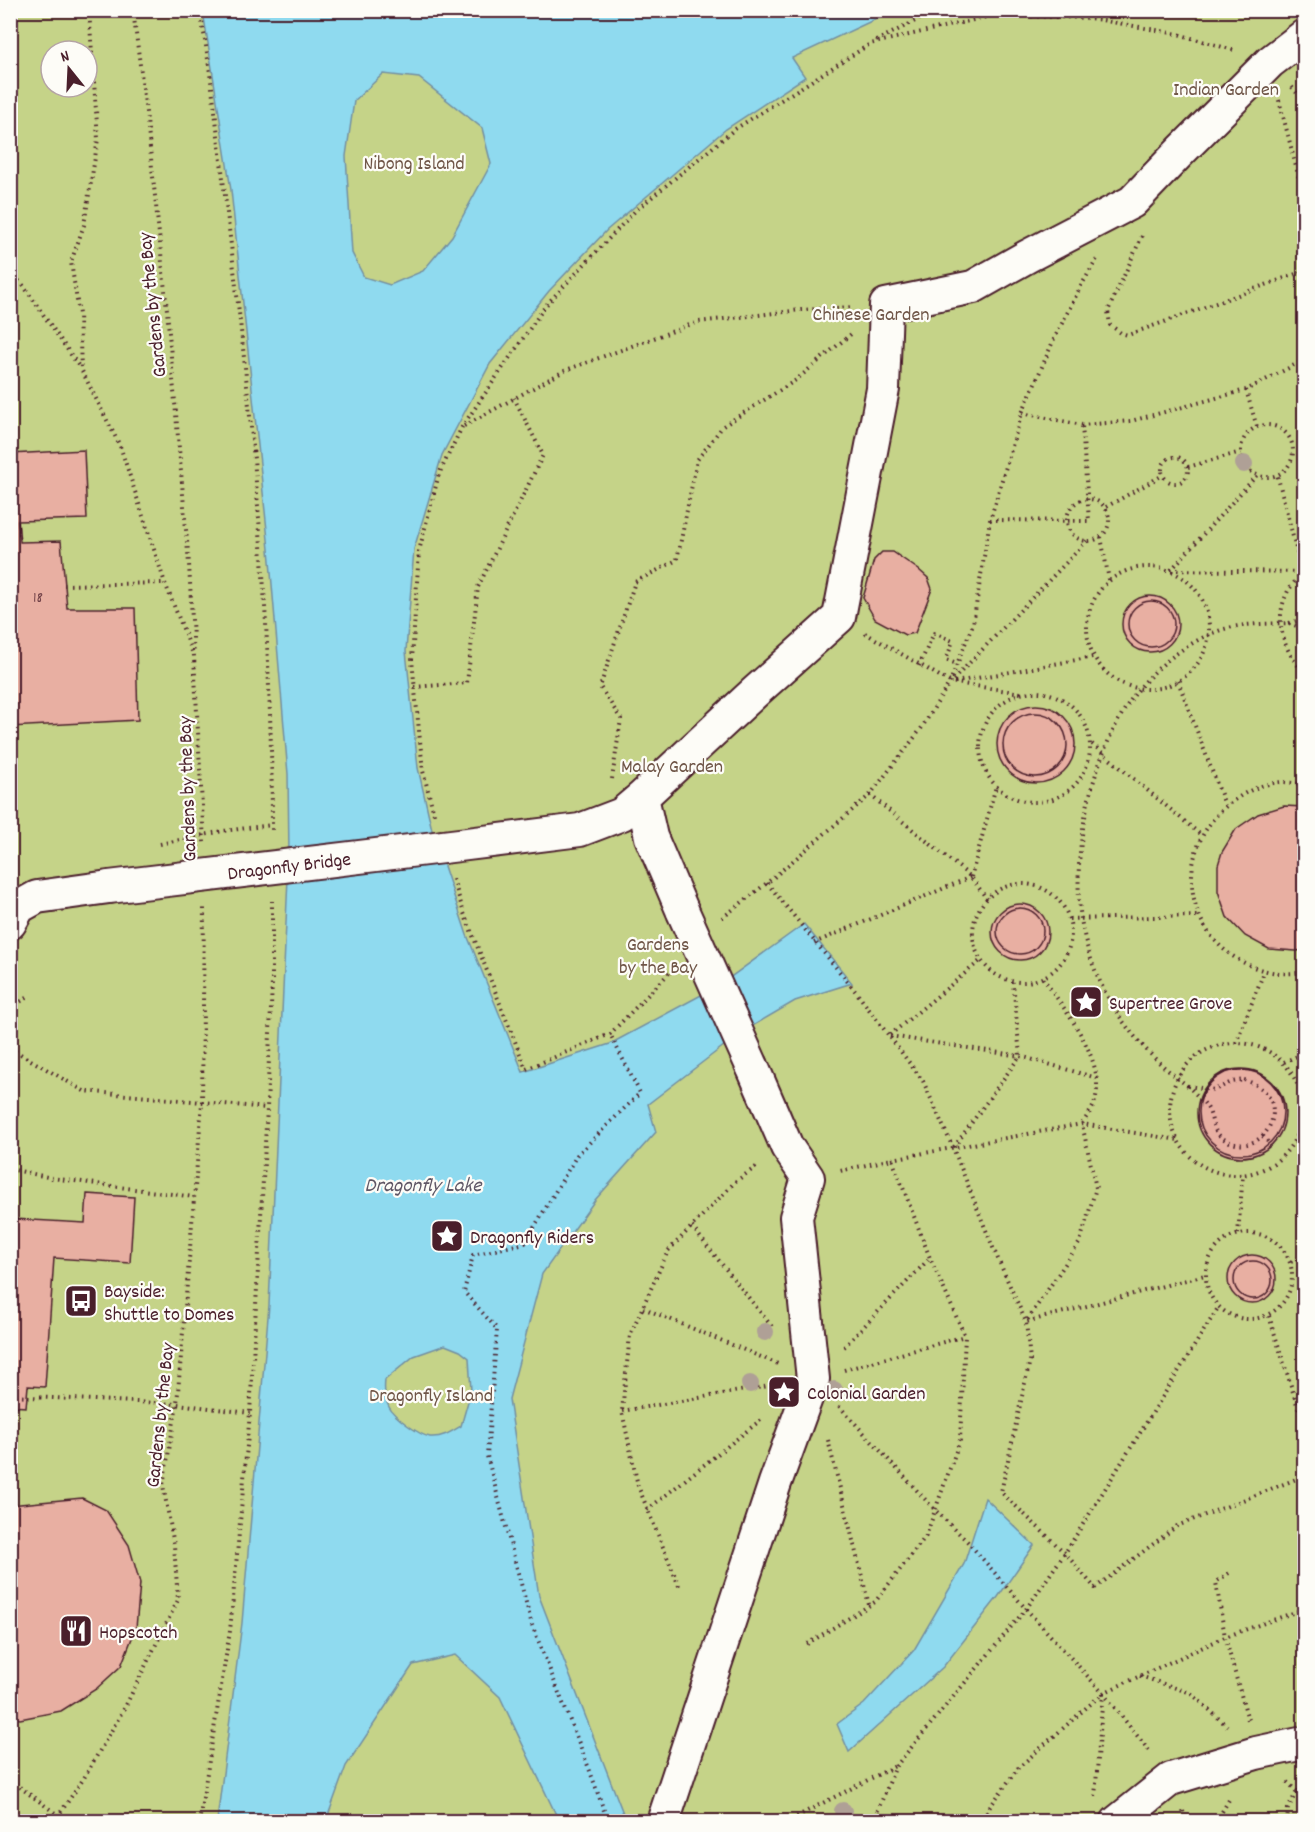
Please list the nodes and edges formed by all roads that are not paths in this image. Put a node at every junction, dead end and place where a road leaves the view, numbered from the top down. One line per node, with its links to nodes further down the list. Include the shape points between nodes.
1 (1305, 36): 2 (street, via 1270,62 1132,202 973,287 886,305 883,388 839,617)
2 (642, 797): 3 (street, Dragonfly Bridge, bridge, via 622,814 592,826 37,897 19,907); 5 (street, bridge, via 651,837 683,912 787,1147 808,1179 796,1217 813,1379)
3 (10, 923)
4 (1305, 1743): 6 (street, via 1256,1753 1171,1779)
5 (663, 1821)
6 (1117, 1821)

